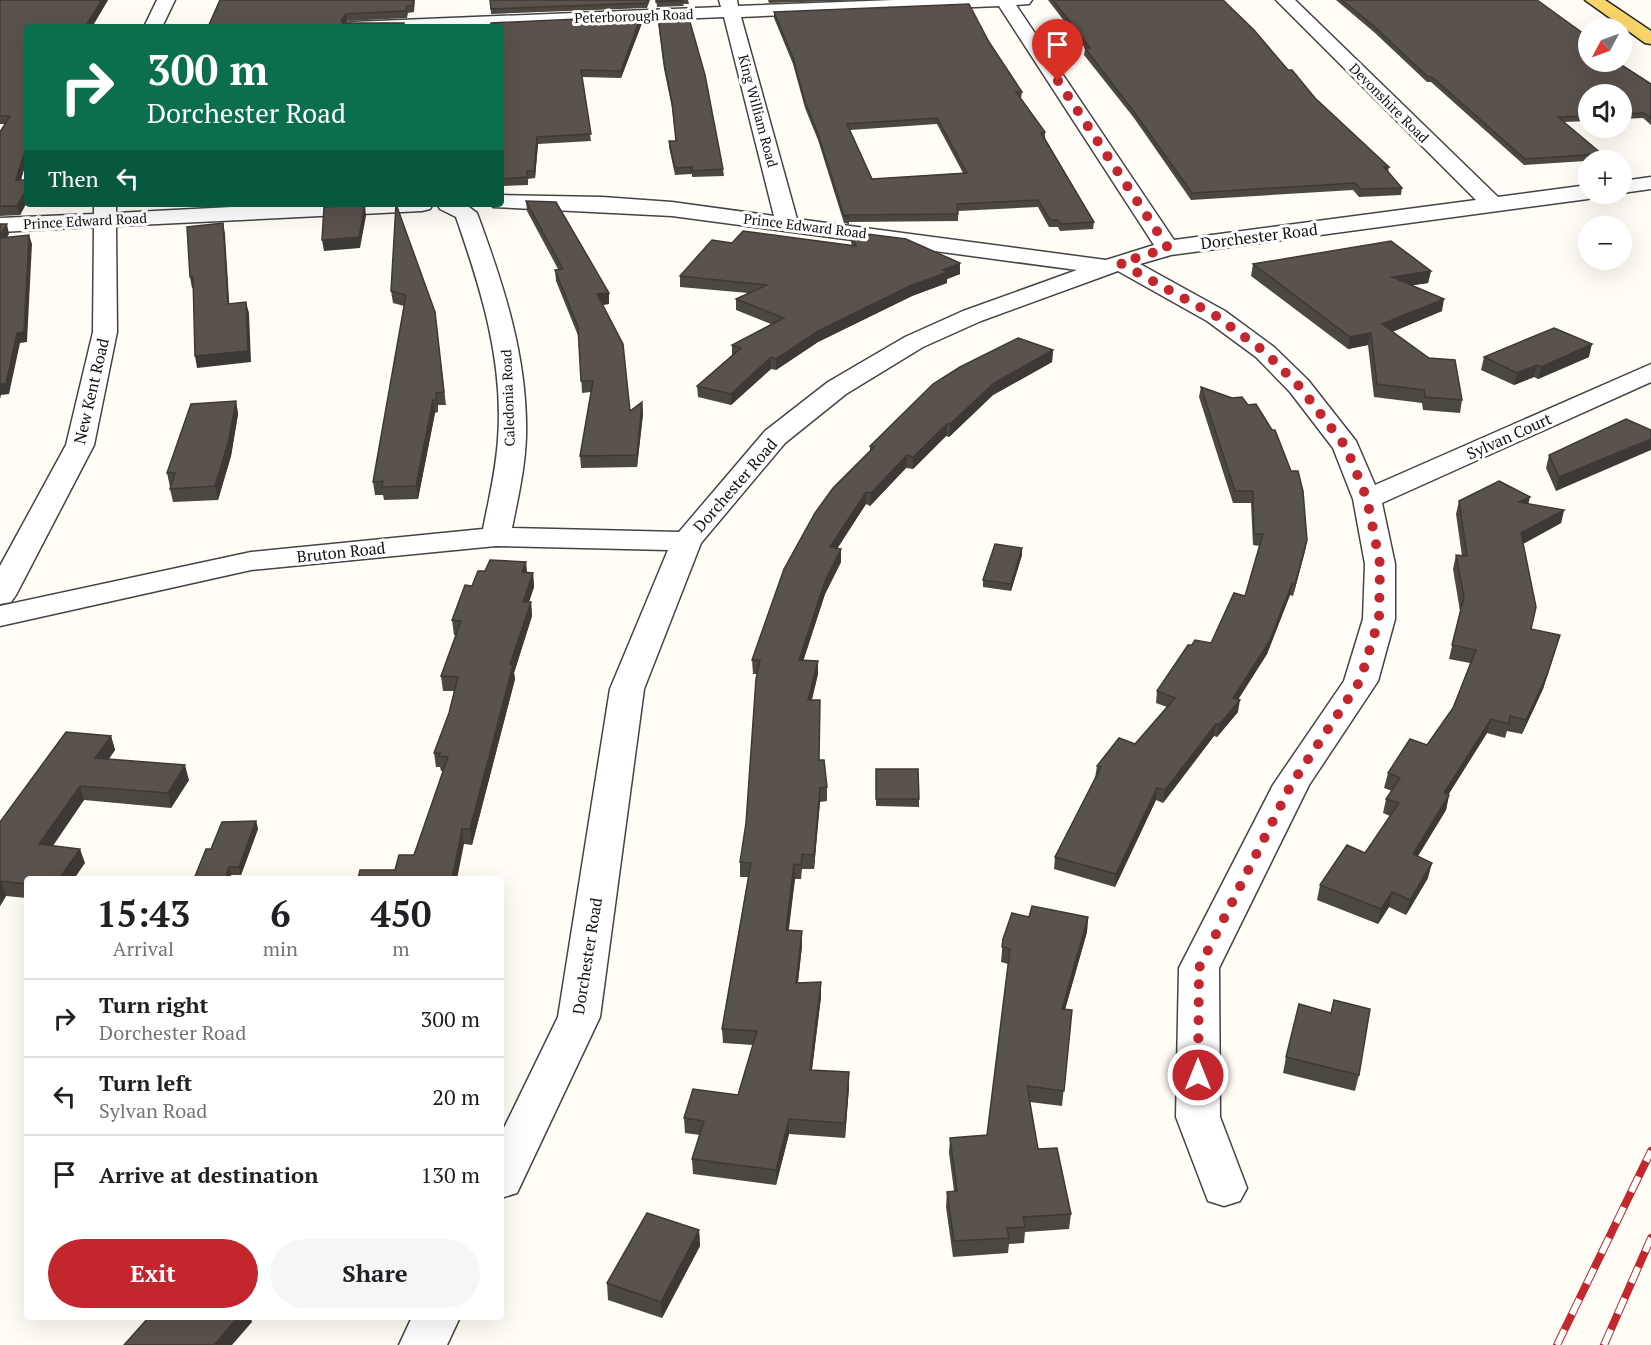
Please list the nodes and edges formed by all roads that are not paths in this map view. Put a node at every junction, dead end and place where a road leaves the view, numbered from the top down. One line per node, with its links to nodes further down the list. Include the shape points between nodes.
1 (166, 0): 8 (street)
2 (1011, 0): 5 (street, Peterborough Road); 23 (street)
3 (1285, 0): 17 (street, Devonshire Road)
4 (1586, 3): 6 (main road); 10 (main road)
5 (729, 6): 7 (street, Peterborough Road); 21 (street, King William Road)
6 (1602, 18)
7 (448, 20): 9 (street, Peterborough Road)
8 (154, 24)
9 (394, 24)
10 (1651, 39)
11 (1632, 42): 12 (main road)
12 (1651, 56)
13 (1651, 183): 14 (street)
14 (1632, 186)
15 (1578, 193): 17 (street, Dorchester Road)
16 (504, 202): 21 (street, Prince Edward Road, via 660,208)
17 (1492, 205): 23 (street, Dorchester Road)
18 (303, 207): 20 (street, Prince Edward Road)
19 (454, 207): 27 (street, Caledonia Road, via 466,213 491,282 510,355 512,437)
20 (105, 212): 22 (street, Prince Edward Road); 29 (street, New Kent Road, via 105,332 80,445)
21 (787, 223): 24 (street, Prince Edward Road)
22 (0, 225)
23 (1168, 248): 24 (street, Dorchester Road)
24 (1114, 265): 26 (street, via 1216,316 1265,352 1299,386 1346,447); 28 (street, Dorchester Road, via 924,337 837,388 775,437)
25 (1651, 372): 26 (street, Sylvan Court)
26 (1367, 499): 32 (street, via 1380,564 1379,619 1360,681 1291,785 1199,968 1198,1117)
27 (496, 537): 28 (street, Bruton Road); 30 (street, Bruton Road, via 251,561)
28 (687, 541): 31 (street, Dorchester Road, via 627,689 579,1017)
29 (0, 595)
30 (0, 616)
31 (504, 1174)
32 (1224, 1188)
33 (435, 1320): 34 (street)
34 (423, 1345)

